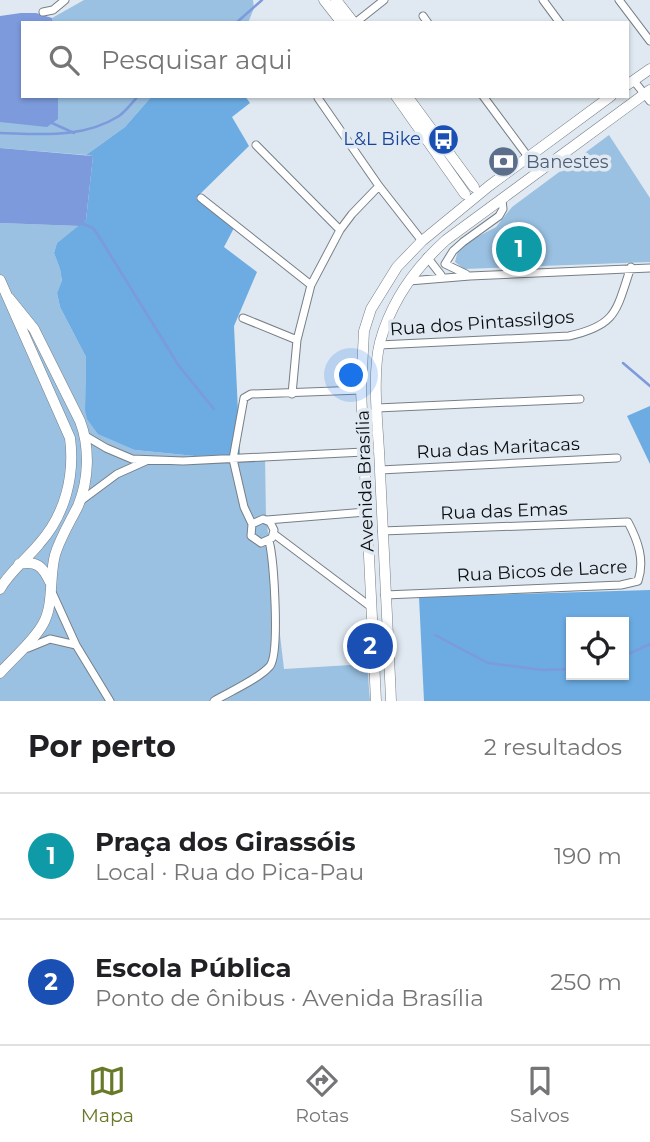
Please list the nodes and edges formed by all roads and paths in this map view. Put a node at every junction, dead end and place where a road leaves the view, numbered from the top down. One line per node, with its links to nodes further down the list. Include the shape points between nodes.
1 (65, 0): 7 (street)
2 (324, 0): 8 (street)
3 (336, 0): 9 (street)
4 (384, 0): 10 (street)
5 (543, 0): 11 (street)
6 (619, 0): 12 (street)
7 (43, 12)
8 (340, 21)
9 (353, 21)
10 (358, 21)
11 (559, 21)
12 (650, 41)
13 (650, 69): 14 (street)
14 (631, 83): 15 (street)
15 (648, 95): 28 (street, Avenida Brasília)
16 (318, 98): 23 (street)
17 (397, 98): 26 (street)
18 (408, 98): 25 (street)
19 (484, 98): 22 (street)
20 (608, 98): 22 (street, Avenida Brasília)
21 (256, 145): 30 (street)
22 (528, 158): 24 (street, Avenida Brasília)
23 (379, 186): 30 (street); 31 (street)
24 (489, 186): 25 (street); 28 (street); 29 (street, Avenida Brasília)
25 (474, 187): 26 (street)
26 (466, 194): 29 (street)
27 (201, 198): 41 (street)
28 (502, 200): 32 (street, Avenida Brasília); 33 (street, via 499,216 463,242)
29 (463, 208): 31 (street, Avenida Brasília)
30 (340, 230): 41 (street)
31 (422, 241): 34 (street, Avenida Brasília)
32 (427, 257): 38 (street); 40 (street, Avenida Brasília)
33 (445, 264): 37 (street); 38 (street)
34 (397, 267): 40 (street); 46 (street, Avenida Brasília, via 366,321)
35 (631, 267): 36 (street); 37 (street); 45 (street, Rua dos Pintassilgos, via 615,313 592,330 569,336)
36 (650, 268)
37 (470, 276): 38 (street)
38 (440, 277): 40 (street)
39 (0, 280): 42 (street)
40 (409, 281): 45 (street, Avenida Brasília)
41 (312, 285): 44 (street)
42 (9, 298): 50 (street, via 34,329); 66 (street, via 70,438 72,460 67,495 58,515 42,542)
43 (243, 318): 44 (street)
44 (297, 340): 47 (street)
45 (379, 345): 49 (street, Avenida Brasília)
46 (361, 390): 47 (street); 52 (street, Avenida Brasília)
47 (292, 394): 55 (street, via 244,398)
48 (580, 399): 49 (street)
49 (377, 408): 51 (street, Avenida Brasília)
50 (84, 435): 54 (street, via 132,459); 58 (street, via 87,466)
51 (379, 449): 52 (street); 56 (street, Avenida Brasília)
52 (364, 452): 55 (street); 57 (street, Avenida Brasília)
53 (617, 458): 56 (street, Rua das Maritacas)
54 (150, 459): 55 (street); 58 (street, via 117,474)
55 (233, 459): 63 (street)
56 (380, 470): 59 (street, Avenida Brasília)
57 (365, 488): 59 (street); 60 (street, Avenida Brasília)
58 (79, 502): 67 (street, via 59,544)
59 (381, 503): 64 (street, Avenida Brasília)
60 (366, 512): 61 (street); 70 (street, Avenida Brasília)
61 (267, 520): 63 (street); 65 (street, via 273,525)
62 (628, 522): 64 (street, Rua das Emas); 69 (street, Rua Bicos de Lacre, via 643,566 638,581)
63 (252, 524): 65 (street, via 254,539 261,543)
64 (382, 531): 69 (street, Avenida Brasília)
65 (272, 537): 70 (street); 76 (street, via 274,656 264,671)
66 (19, 564): 67 (street, via 39,565); 68 (street)
67 (50, 586): 71 (street); 72 (street, via 43,624)
68 (0, 589)
69 (385, 596): 74 (street, Avenida Brasília)
70 (371, 607): 77 (street, Avenida Brasília)
71 (76, 645): 72 (street, via 50,639); 75 (street)
72 (18, 653): 73 (street)
73 (3, 669)
74 (392, 700)
75 (110, 701)
76 (214, 701)
77 (376, 701)

